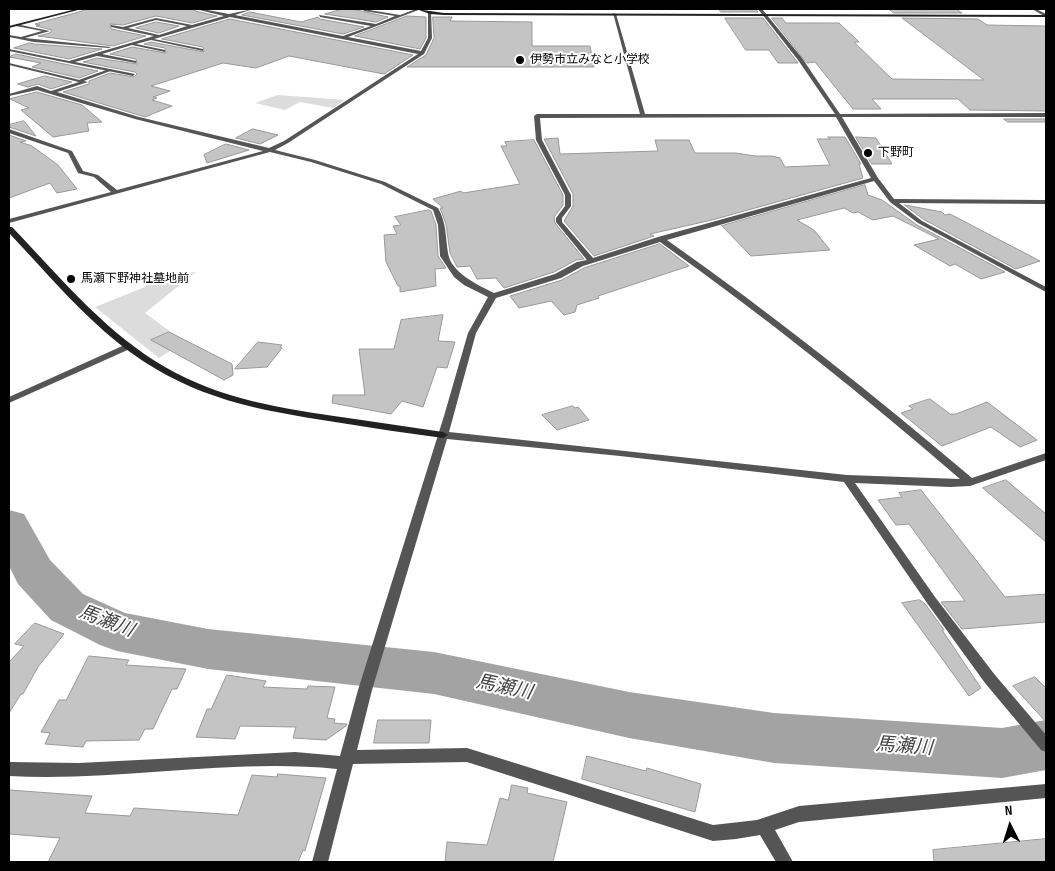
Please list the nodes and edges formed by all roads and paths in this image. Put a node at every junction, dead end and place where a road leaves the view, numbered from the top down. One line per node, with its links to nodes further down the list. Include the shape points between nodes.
1 (80, 9): 18 (street)
2 (197, 9): 12 (street)
3 (242, 9): 4 (street)
4 (249, 9): 12 (street)
5 (366, 9): 16 (street)
6 (419, 9): 10 (street); 16 (street)
7 (536, 9): 13 (street)
8 (760, 9): 14 (street)
9 (1034, 9): 17 (street)
10 (430, 13): 13 (street); 35 (street, via 430,38)
11 (614, 14): 13 (street); 14 (street); 47 (street)
12 (230, 15): 21 (street); 26 (street)
13 (536, 15)
14 (764, 15): 17 (street); 45 (street, via 800,59)
15 (320, 16): 19 (street)
16 (400, 16): 19 (street)
17 (1046, 16)
18 (17, 25): 22 (street); 27 (street, via 48,31)
19 (375, 25): 26 (street)
20 (112, 26): 23 (street)
21 (193, 26): 23 (street, via 156,19); 25 (street)
22 (9, 27)
23 (123, 28): 25 (street)
24 (9, 36): 27 (street)
25 (160, 36): 28 (street)
26 (344, 37): 35 (street)
27 (20, 38): 29 (street); 31 (street)
28 (152, 39): 30 (street); 33 (street)
29 (9, 41)
30 (133, 45): 31 (street); 34 (street)
31 (118, 47): 36 (street)
32 (9, 50): 37 (street)
33 (201, 50)
34 (163, 51)
35 (422, 52): 49 (street, via 305,130)
36 (96, 54): 37 (street); 38 (street)
37 (70, 62): 40 (street)
38 (134, 62)
39 (9, 64): 42 (street)
40 (111, 70): 41 (street); 42 (street)
41 (134, 75)
42 (79, 81): 43 (street, via 85,82)
43 (51, 92): 44 (street, via 37,88); 49 (street, via 137,118)
44 (9, 95)
45 (838, 115): 46 (street); 47 (street); 50 (street)
46 (1046, 115)
47 (643, 116): 57 (street, via 537,116 539,140 568,195 568,206 559,222)
48 (9, 131): 51 (street, via 70,152 80,172 96,176)
49 (268, 150): 51 (street); 59 (street, via 383,183 436,209 442,225 444,256 467,284)
50 (875, 178): 52 (street); 56 (street)
51 (115, 192): 54 (street)
52 (892, 201): 53 (street); 58 (street, via 920,222)
53 (1046, 202)
54 (9, 220)
55 (9, 229): 60 (street, via 92,315)
56 (661, 238): 57 (street); 65 (street, via 795,336)
57 (591, 260): 59 (street, via 558,276)
58 (1046, 290)
59 (493, 296): 62 (street, via 472,333)
60 (129, 346): 61 (street); 62 (street, via 152,364 193,386 231,401 268,410)
61 (9, 400)
62 (443, 435): 64 (street); 67 (street)
63 (1046, 456): 65 (street)
64 (847, 479): 65 (street); 66 (street, via 990,679)
65 (970, 482)
66 (1046, 745)
67 (346, 760): 68 (street, via 290,758 110,768); 70 (street, via 467,755 713,833); 71 (street)
68 (9, 769)
69 (1046, 791): 70 (street, via 799,814)
70 (764, 827): 72 (street)
71 (320, 862)
72 (785, 862)

